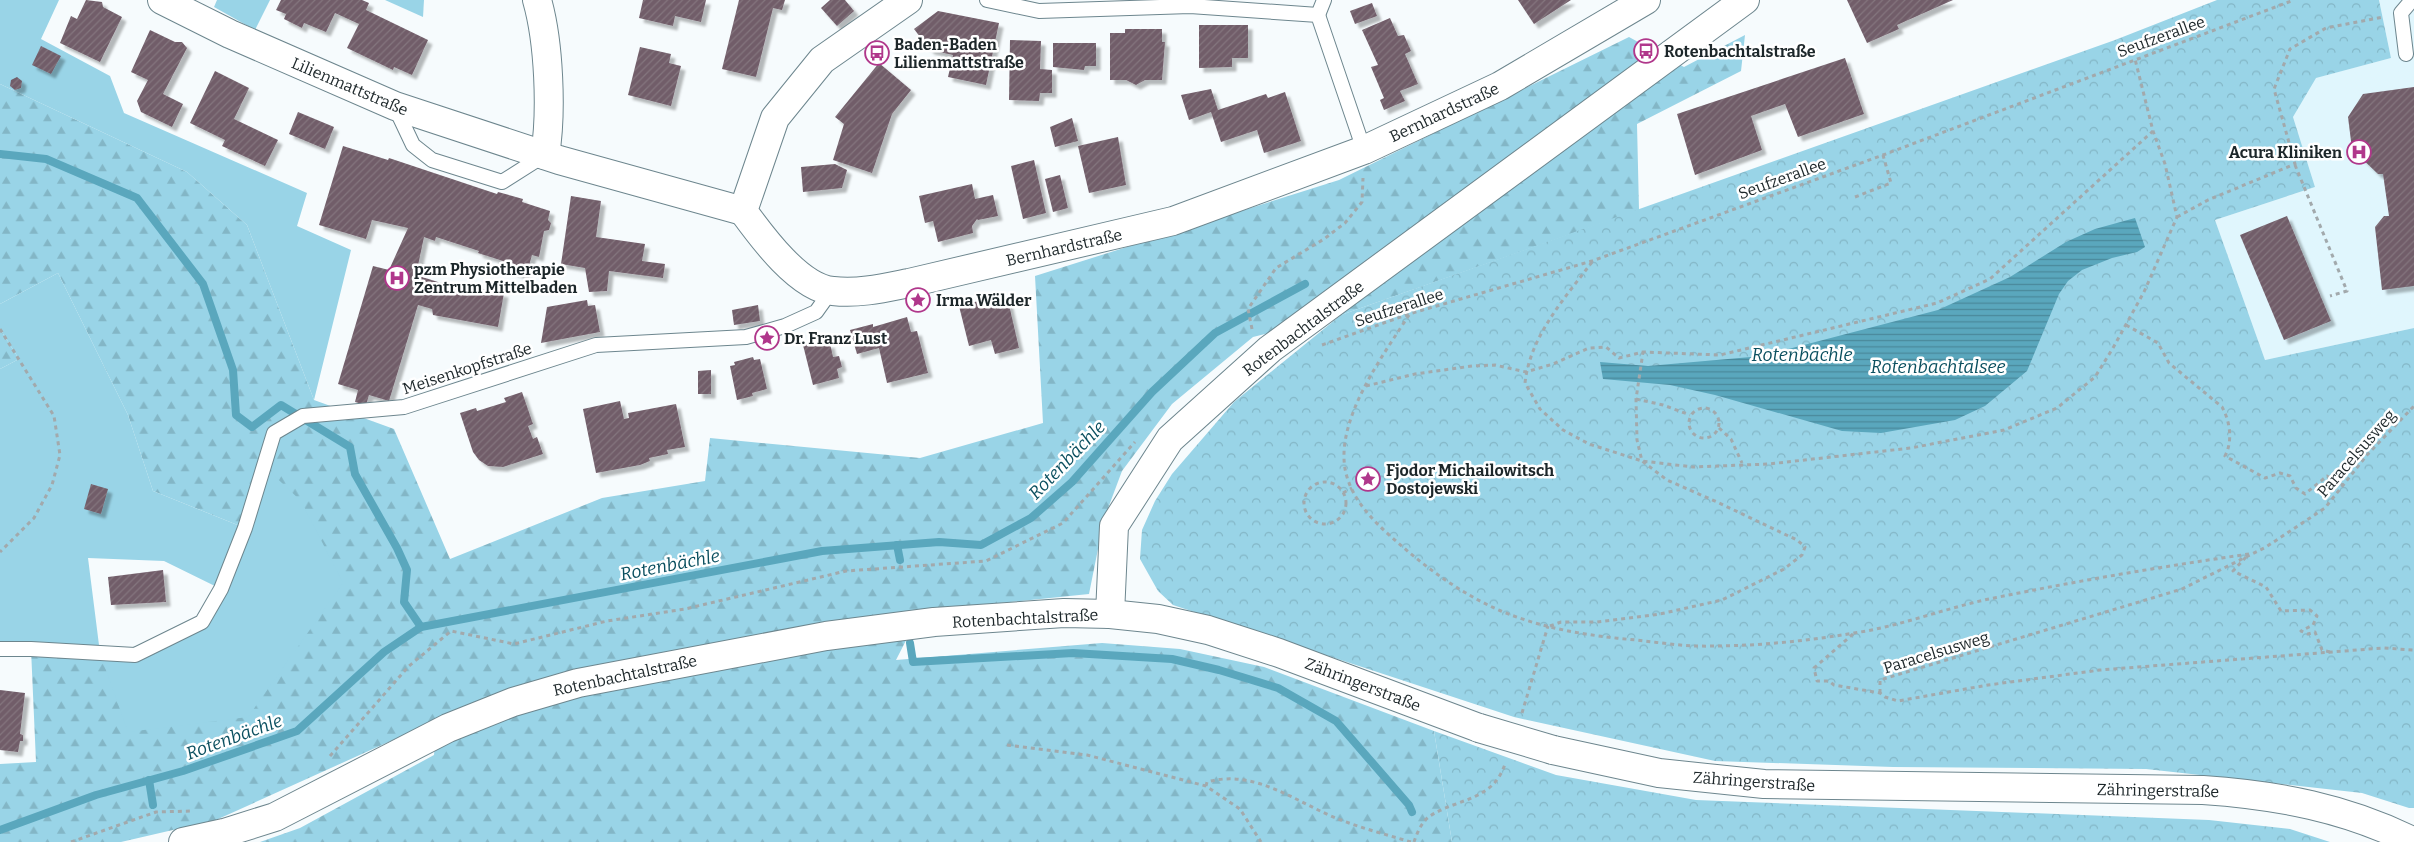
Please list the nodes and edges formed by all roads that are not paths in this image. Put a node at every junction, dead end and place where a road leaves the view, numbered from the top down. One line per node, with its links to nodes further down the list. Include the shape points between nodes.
1 (162, 0): 11 (street, Lilienmattstraße, via 230,34)
2 (537, 0): 13 (street, via 544,22 550,126)
3 (908, 0): 14 (street, via 822,60 776,118)
4 (987, 0): 9 (lane, via 1039,10 1190,6)
5 (1324, 0): 9 (lane)
6 (1646, 0): 12 (street, Bernhardstraße, via 1500,86)
7 (1745, 0): 16 (street, Rotenbachtalstraße, via 1270,349 1170,439 1114,526)
8 (2412, 0): 10 (lane, via 2400,13)
9 (1318, 15): 12 (lane)
10 (2406, 54)
11 (395, 106): 13 (street, Lilienmattstraße); 13 (lane, via 413,145 432,160 502,182)
12 (1364, 150): 15 (street, Bernhardstraße, via 1173,221 909,283 868,291)
13 (545, 155): 14 (street, Lilienmattstraße)
14 (743, 212): 15 (street, Bernhardstraße, via 785,262 810,282)
15 (831, 291): 17 (lane, Meisenkopfstraße, via 816,312 746,338 596,345 404,407 303,416 274,433 246,528 222,590 202,622 135,655)
16 (1110, 614): 18 (street, Rotenbachtalstraße, via 1064,613 943,622 826,636 578,683 513,702 448,728 276,817); 19 (street, Zähringerstraße, bridge, via 1158,619 1208,630 1279,653 1479,728 1553,750 1659,773 1764,784 2251,793 2347,814)
17 (0, 649)
18 (183, 842)
19 (2414, 842)

